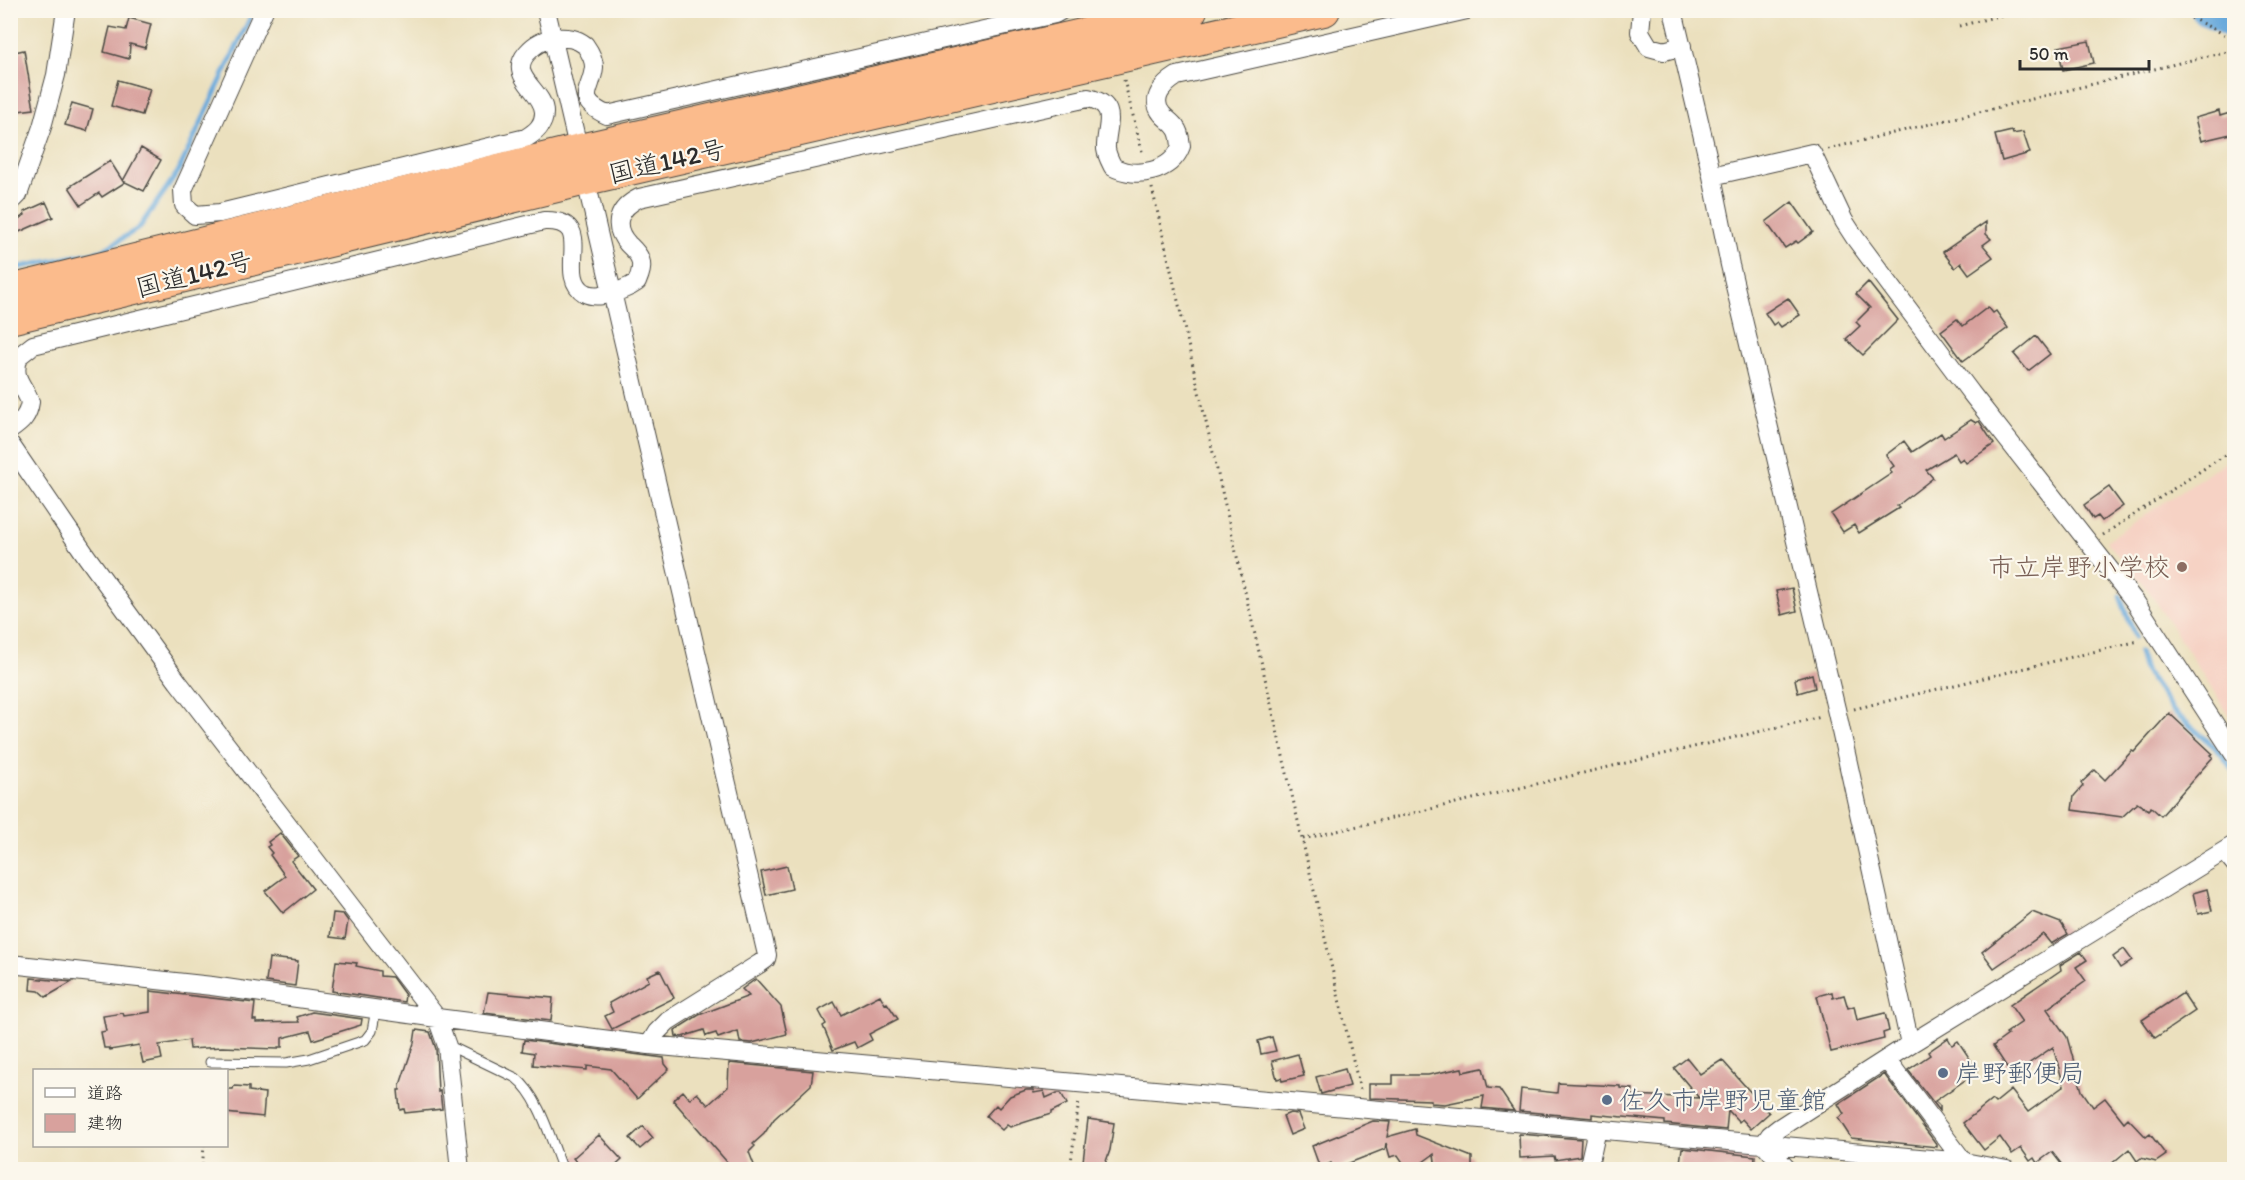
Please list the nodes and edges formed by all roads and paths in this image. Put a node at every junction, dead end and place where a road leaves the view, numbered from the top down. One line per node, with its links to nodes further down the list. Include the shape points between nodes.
1 (66, 10): 22 (street, via 56,75 42,127 18,195)
2 (264, 10): 23 (street, via 183,190 184,205 195,215)
3 (546, 10): 14 (street)
4 (1062, 10): 14 (street, via 607,115 589,102 586,90 594,63 585,45 570,38)
5 (1191, 10): 13 (highway, 国道142号)
6 (1324, 10): 13 (highway, 国道142号)
7 (1467, 10): 20 (street, via 1177,76 1160,89 1158,106 1176,128 1181,146 1173,162)
8 (1642, 10): 16 (street, via 1640,32 1649,47 1664,51)
9 (1673, 10): 16 (street)
10 (2022, 10): 12 (path)
11 (2175, 10): 15 (path)
12 (1959, 26)
13 (1116, 31): 19 (highway, 国道142号); 20 (path, via 1125,87)
14 (553, 38): 19 (street); 23 (street, via 531,48 523,57 525,83 542,101 544,110 544,120 526,138)
15 (2235, 39)
16 (1682, 46): 21 (street)
17 (2234, 53): 18 (path, via 2224,52)
18 (1812, 153): 21 (street); 30 (street, via 1855,238)
19 (583, 165): 23 (highway, 国道142号); 25 (street); 26 (highway, 国道142号)
20 (1148, 171): 25 (street, via 1131,174 1113,167 1106,150 1108,111 1088,98 639,198 621,211 618,228 640,258 640,274 629,289); 34 (path)
21 (1712, 176): 32 (street)
22 (10, 203)
23 (224, 225): 24 (highway, 国道142号)
24 (10, 291)
25 (612, 292): 27 (street, via 589,296 581,290 572,274 575,245 570,230 554,220 544,221 33,345 19,356 16,371 30,402 29,410 25,419); 41 (street, via 767,955 759,964 668,1021)
26 (10, 318)
27 (10, 430)
28 (10, 444): 39 (street, via 178,682)
29 (2235, 449): 30 (path)
30 (2088, 544): 31 (street)
31 (2158, 637): 32 (path); 33 (street)
32 (1837, 713): 34 (path); 40 (street)
33 (2235, 754)
34 (1303, 838): 46 (path)
35 (2227, 849): 36 (lane); 40 (street)
36 (2235, 870)
37 (10, 964): 38 (street)
38 (376, 1009): 39 (street); 44 (lane, via 372,1031 365,1040 309,1059 286,1063)
39 (437, 1018): 41 (street); 42 (street)
40 (1910, 1044): 43 (street)
41 (649, 1045): 45 (street)
42 (447, 1046): 52 (street); 53 (lane, via 524,1084)
43 (1887, 1059): 48 (street, via 1779,1128); 50 (street)
44 (210, 1062)
45 (1082, 1083): 46 (street); 54 (path)
46 (1364, 1110): 47 (street)
47 (1597, 1129): 48 (street); 55 (street)
48 (1764, 1144): 50 (street); 56 (street)
49 (204, 1147): 51 (path)
50 (1964, 1162): 57 (street)
51 (202, 1170)
52 (460, 1170)
53 (564, 1170)
54 (1070, 1170)
55 (1588, 1170)
56 (1788, 1170)
57 (2007, 1170)

